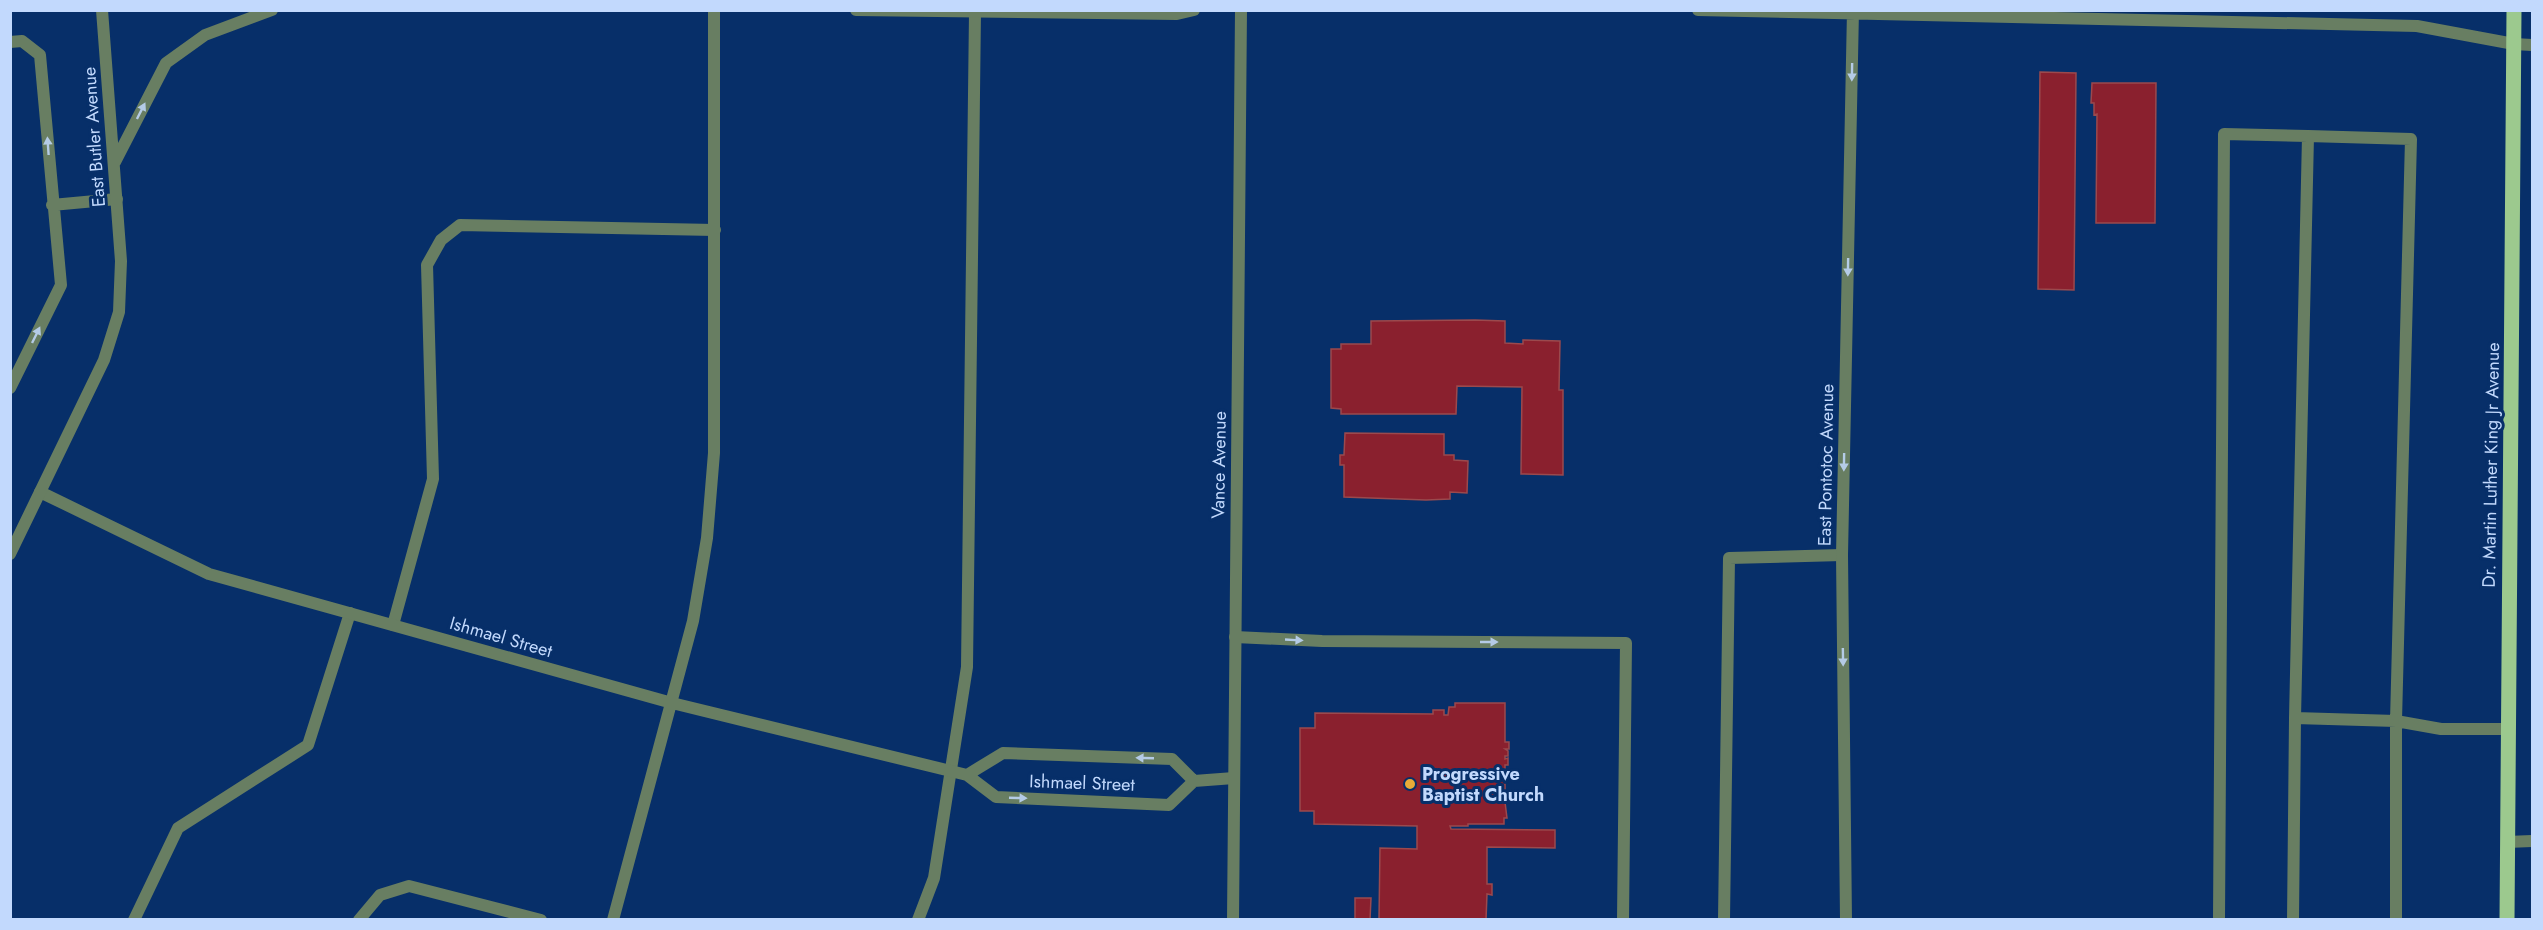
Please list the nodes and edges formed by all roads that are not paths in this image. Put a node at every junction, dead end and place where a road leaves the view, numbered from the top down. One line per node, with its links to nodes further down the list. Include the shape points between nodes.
1 (102, 10): 15 (street, East Butler Avenue)
2 (272, 10): 15 (street, one-way to 2, via 166,63 205,35)
3 (714, 10): 18 (street)
4 (856, 10): 9 (street)
5 (1194, 10): 9 (street, via 1177,14)
6 (1241, 10): 25 (street, Vance Avenue)
7 (1698, 10): 10 (street)
8 (2514, 10): 12 (main road, Dr. Martin Luther King Jr Avenue)
9 (975, 12): 30 (street, via 967,667)
10 (1853, 12): 12 (street, via 2417,26); 22 (street, East Pontotoc Avenue, one-way to 22)
11 (16, 42): 17 (street, one-way to 11, via 40,55)
12 (2514, 44): 13 (street); 29 (main road, Dr. Martin Luther King Jr Avenue)
13 (2532, 45)
14 (2308, 136): 27 (street); 28 (street, via 2411,139); 45 (street, via 2224,134)
15 (114, 163): 16 (street, East Butler Avenue)
16 (117, 199): 17 (street); 20 (street, East Butler Avenue, via 122,261 118,312 104,360)
17 (52, 205): 19 (street, one-way to 17, via 61,285)
18 (715, 230): 24 (street, via 460,225 441,240 427,265 433,479); 26 (street, via 714,453 707,538 693,621)
19 (10, 387)
20 (40, 492): 21 (street, East Butler Avenue); 23 (street, Ishmael Street, via 209,574)
21 (10, 554)
22 (1842, 555): 43 (street, via 1729,558); 44 (street, East Pontotoc Avenue, one-way to 44)
23 (350, 613): 24 (street, Ishmael Street); 36 (street, via 308,744 178,828)
24 (393, 626): 26 (street, Ishmael Street)
25 (1235, 637): 32 (street, Vance Avenue); 42 (street, one-way to 42, via 1626,643)
26 (672, 703): 30 (street, Ishmael Street); 39 (street)
27 (2295, 718): 28 (street); 46 (street)
28 (2396, 721): 29 (street, via 2441,729); 47 (street)
29 (2508, 729): 34 (main road, Dr. Martin Luther King Jr Avenue)
30 (951, 772): 31 (street, Ishmael Street); 40 (street, via 934,878)
31 (967, 775): 33 (street, Ishmael Street, one-way to 33, via 996,797 1169,804); 33 (street, Ishmael Street, one-way to 31, via 1172,759 1003,753)
32 (1234, 778): 33 (street); 41 (street, Vance Avenue)
33 (1194, 782)
34 (2507, 842): 35 (street); 48 (main road, Dr. Martin Luther King Jr Avenue)
35 (2532, 842)
36 (134, 920)
37 (359, 920): 38 (street, via 380,895 409,886)
38 (541, 920)
39 (613, 920)
40 (918, 920)
41 (1233, 920)
42 (1623, 920)
43 (1724, 920)
44 (1846, 920)
45 (2219, 920)
46 (2293, 920)
47 (2396, 920)
48 (2506, 920)

